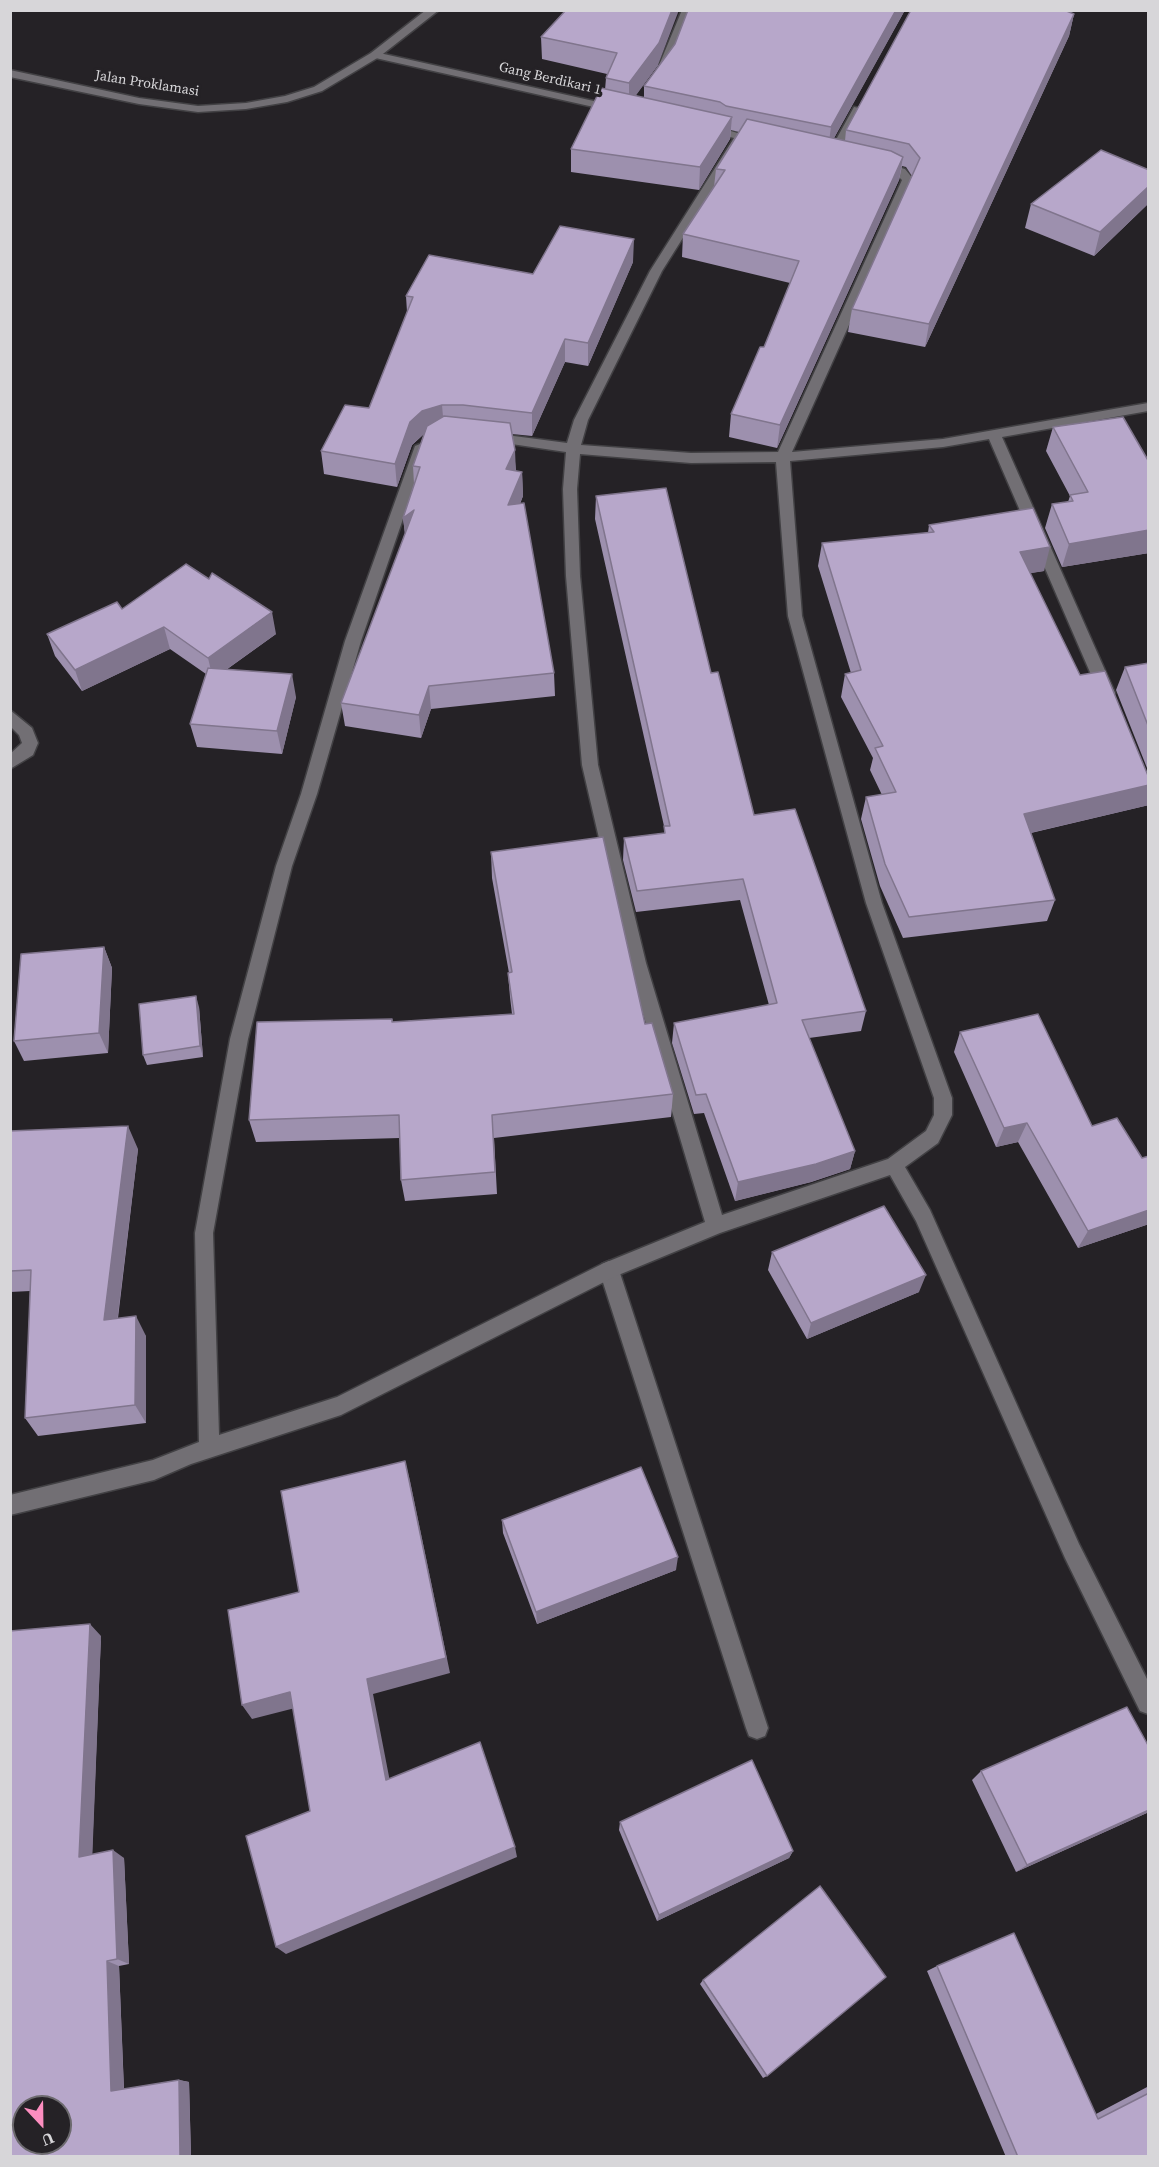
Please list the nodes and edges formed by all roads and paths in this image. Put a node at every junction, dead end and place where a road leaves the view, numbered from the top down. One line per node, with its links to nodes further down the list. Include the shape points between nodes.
1 (434, 10): 3 (street, Jalan Proklamasi)
2 (688, 10): 5 (street, via 666,66)
3 (375, 55): 4 (street, Jalan Proklamasi, via 318,89 287,99 198,109); 7 (street, Gang Berdikari 1)
4 (10, 73)
5 (652, 85)
6 (864, 98): 9 (street)
7 (632, 113)
8 (712, 130): 15 (street, via 747,138 656,271 581,420)
9 (833, 156)
10 (868, 164): 16 (street, via 901,172 908,180)
11 (1149, 407): 12 (street)
12 (994, 434): 16 (street); 17 (street)
13 (476, 435): 15 (street)
14 (430, 439): 23 (street, via 421,446 353,642 284,866 238,1039 204,1233)
15 (573, 448): 16 (street, via 691,458); 21 (street, via 572,554 590,765 637,963)
16 (783, 457): 20 (street, via 795,616 874,903 943,1098 943,1115 932,1137)
17 (1113, 708)
18 (10, 716): 19 (street, via 26,732 30,743 27,751)
19 (10, 763)
20 (894, 1165): 21 (street); 25 (street, via 922,1216 1072,1551)
21 (716, 1226): 22 (street)
22 (609, 1270): 23 (street, via 341,1405); 26 (street)
23 (209, 1448): 24 (street, via 154,1470)
24 (10, 1505)
25 (1149, 1703)
26 (758, 1728)

